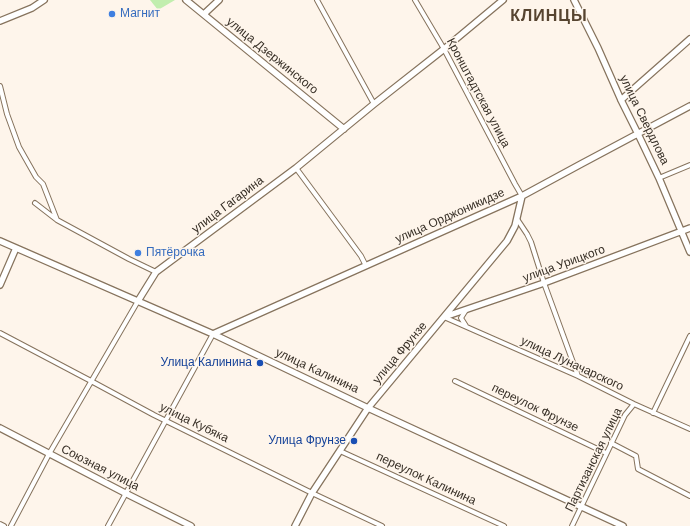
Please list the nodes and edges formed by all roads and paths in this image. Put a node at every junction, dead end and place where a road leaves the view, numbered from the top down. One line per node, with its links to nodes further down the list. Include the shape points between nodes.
1 (44, 0): 9 (main road, via 32,8)
2 (186, 0): 8 (main road, улица Дзержинского)
3 (219, 0): 8 (main road)
4 (316, 0): 14 (street)
5 (416, 0): 11 (street, Кронштадтская улица)
6 (503, 0): 11 (main road, улица Гагарина)
7 (574, 0): 13 (main road, улица Свердлова)
8 (204, 14): 16 (main road, улица Дзержинского)
9 (0, 21)
10 (690, 39): 13 (main road)
11 (444, 49): 14 (main road, улица Гагарина); 21 (street, Кронштадтская улица)
12 (0, 86): 24 (street, via 19,147 36,177 43,184)
13 (621, 100): 17 (main road, улица Свердлова)
14 (374, 104): 16 (main road, улица Гагарина)
15 (690, 106): 17 (main road, улица Орджоникидзе)
16 (344, 129): 19 (main road, улица Гагарина)
17 (638, 134): 20 (main road, улица Свердлова); 21 (main road, улица Орджоникидзе)
18 (690, 165): 20 (street)
19 (296, 168): 30 (street); 31 (main road, улица Гагарина)
20 (660, 178): 26 (main road, улица Свердлова)
21 (522, 196): 23 (main road, улица Фрунзе); 30 (main road, улица Орджоникидзе)
22 (35, 203): 24 (street)
23 (517, 219): 32 (street, via 531,242); 36 (main road, улица Фрунзе, via 507,241)
24 (57, 220): 31 (street)
25 (690, 228): 26 (main road, улица Урицкого)
26 (682, 231): 29 (main road, улица Свердлова); 32 (main road, улица Урицкого)
27 (0, 241): 28 (main road, улица Калинина)
28 (16, 248): 33 (main road); 34 (main road, улица Калинина)
29 (690, 252)
30 (366, 266): 39 (main road, улица Орджоникидзе)
31 (156, 272): 34 (main road, улица Гагарина)
32 (544, 283): 35 (main road, улица Урицкого); 41 (street)
33 (0, 285)
34 (138, 301): 39 (main road, улица Калинина); 42 (street, улица Гагарина)
35 (466, 310): 36 (main road, улица Урицкого); 37 (street, via 461,318)
36 (444, 317): 37 (street, улица Луначарского); 45 (main road, улица Фрунзе)
37 (467, 327): 41 (street, улица Луначарского)
38 (0, 332): 42 (street, улица Кубяка)
39 (213, 334): 45 (main road, улица Калинина); 47 (street)
40 (690, 336): 46 (street)
41 (578, 376): 44 (street, улица Луначарского)
42 (91, 380): 47 (street, улица Кубяка); 53 (street, улица Гагарина)
43 (455, 381): 52 (street, переулок Фрунзе)
44 (634, 404): 46 (street, улица Луначарского); 50 (street, Партизанская улица, via 625,415)
45 (368, 408): 51 (main road, улица Фрунзе); 57 (main road, улица Калинина)
46 (653, 413): 49 (street, улица Луначарского)
47 (166, 420): 54 (street); 55 (street, улица Кубяка)
48 (0, 428): 53 (main road, Союзная улица)
49 (690, 429)
50 (612, 443): 52 (street, Партизанская улица); 56 (street, via 636,456 638,469)
51 (340, 451): 55 (main road, улица Фрунзе); 65 (street, переулок Калинина)
52 (606, 453): 57 (street, Партизанская улица)
53 (49, 454): 54 (main road, Союзная улица); 60 (street, улица Гагарина)
54 (125, 493): 61 (street); 62 (main road, Союзная улица)
55 (312, 493): 63 (main road, улица Фрунзе); 64 (street, улица Кубяка)
56 (690, 496)
57 (582, 506): 66 (street, Партизанская улица); 67 (main road, улица Калинина)
58 (0, 524): 59 (street)
59 (4, 526)
60 (11, 526)
61 (108, 526)
62 (191, 526)
63 (295, 526)
64 (382, 526)
65 (504, 526)
66 (572, 526)
67 (623, 526)

